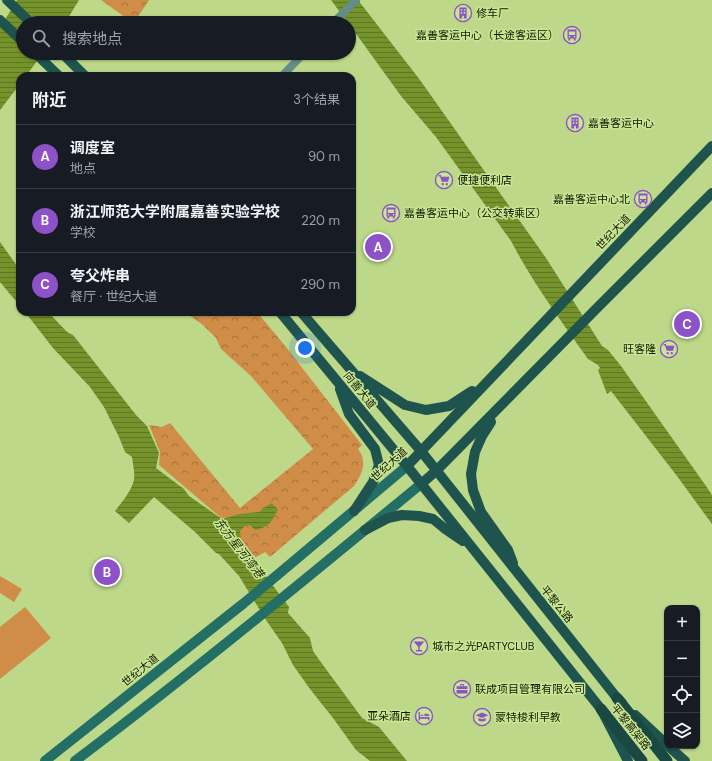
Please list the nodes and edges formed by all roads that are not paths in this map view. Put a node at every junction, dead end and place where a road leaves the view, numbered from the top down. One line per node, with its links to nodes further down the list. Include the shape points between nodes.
1 (7, 0): 3 (main road)
2 (356, 0): 4 (street)
3 (24, 16)
4 (340, 16)
5 (0, 20): 6 (main road)
6 (16, 35)
7 (43, 60): 10 (main road)
8 (70, 60): 11 (main road)
9 (297, 60): 12 (street)
10 (56, 72)
11 (81, 72)
12 (286, 72)
13 (712, 146): 19 (main road, 世纪大道)
14 (712, 193): 20 (main road)
15 (283, 316): 18 (main road, 向善大道)
16 (304, 316): 17 (main road, 向善大道)
17 (352, 371): 19 (main road, via 405,405 426,410 449,406); 21 (main road, 向善大道)
18 (336, 380): 22 (main road, 向善大道); 25 (main road, via 349,414 375,449 379,465 373,482)
19 (486, 382): 21 (main road, 世纪大道)
20 (505, 401): 23 (main road); 28 (main road, via 482,436 475,452 471,474 473,490 481,512 508,550)
21 (421, 451): 22 (main road, 世纪大道); 23 (main road, 向善大道)
22 (407, 466): 24 (main road, 向善大道); 25 (main road, 世纪大道)
23 (436, 471): 24 (main road); 28 (main road, 平黎公路)
24 (421, 484): 26 (main road); 27 (main road)
25 (354, 511): 33 (main road, 世纪大道, via 244,603)
26 (366, 530): 27 (main road, via 388,518 402,514 419,516 433,519); 34 (main road, via 254,622)
27 (470, 546): 30 (main road)
28 (518, 574): 29 (main road, 平黎公路)
29 (617, 698): 31 (main road, 平黎公路); 37 (highway, 平黎高架路)
30 (601, 709): 35 (main road); 36 (highway, 平黎高架路)
31 (664, 741)
32 (672, 749): 38 (main road, 平黎公路)
33 (45, 761)
34 (75, 761)
35 (628, 761)
36 (642, 761)
37 (666, 761)
38 (685, 761)

